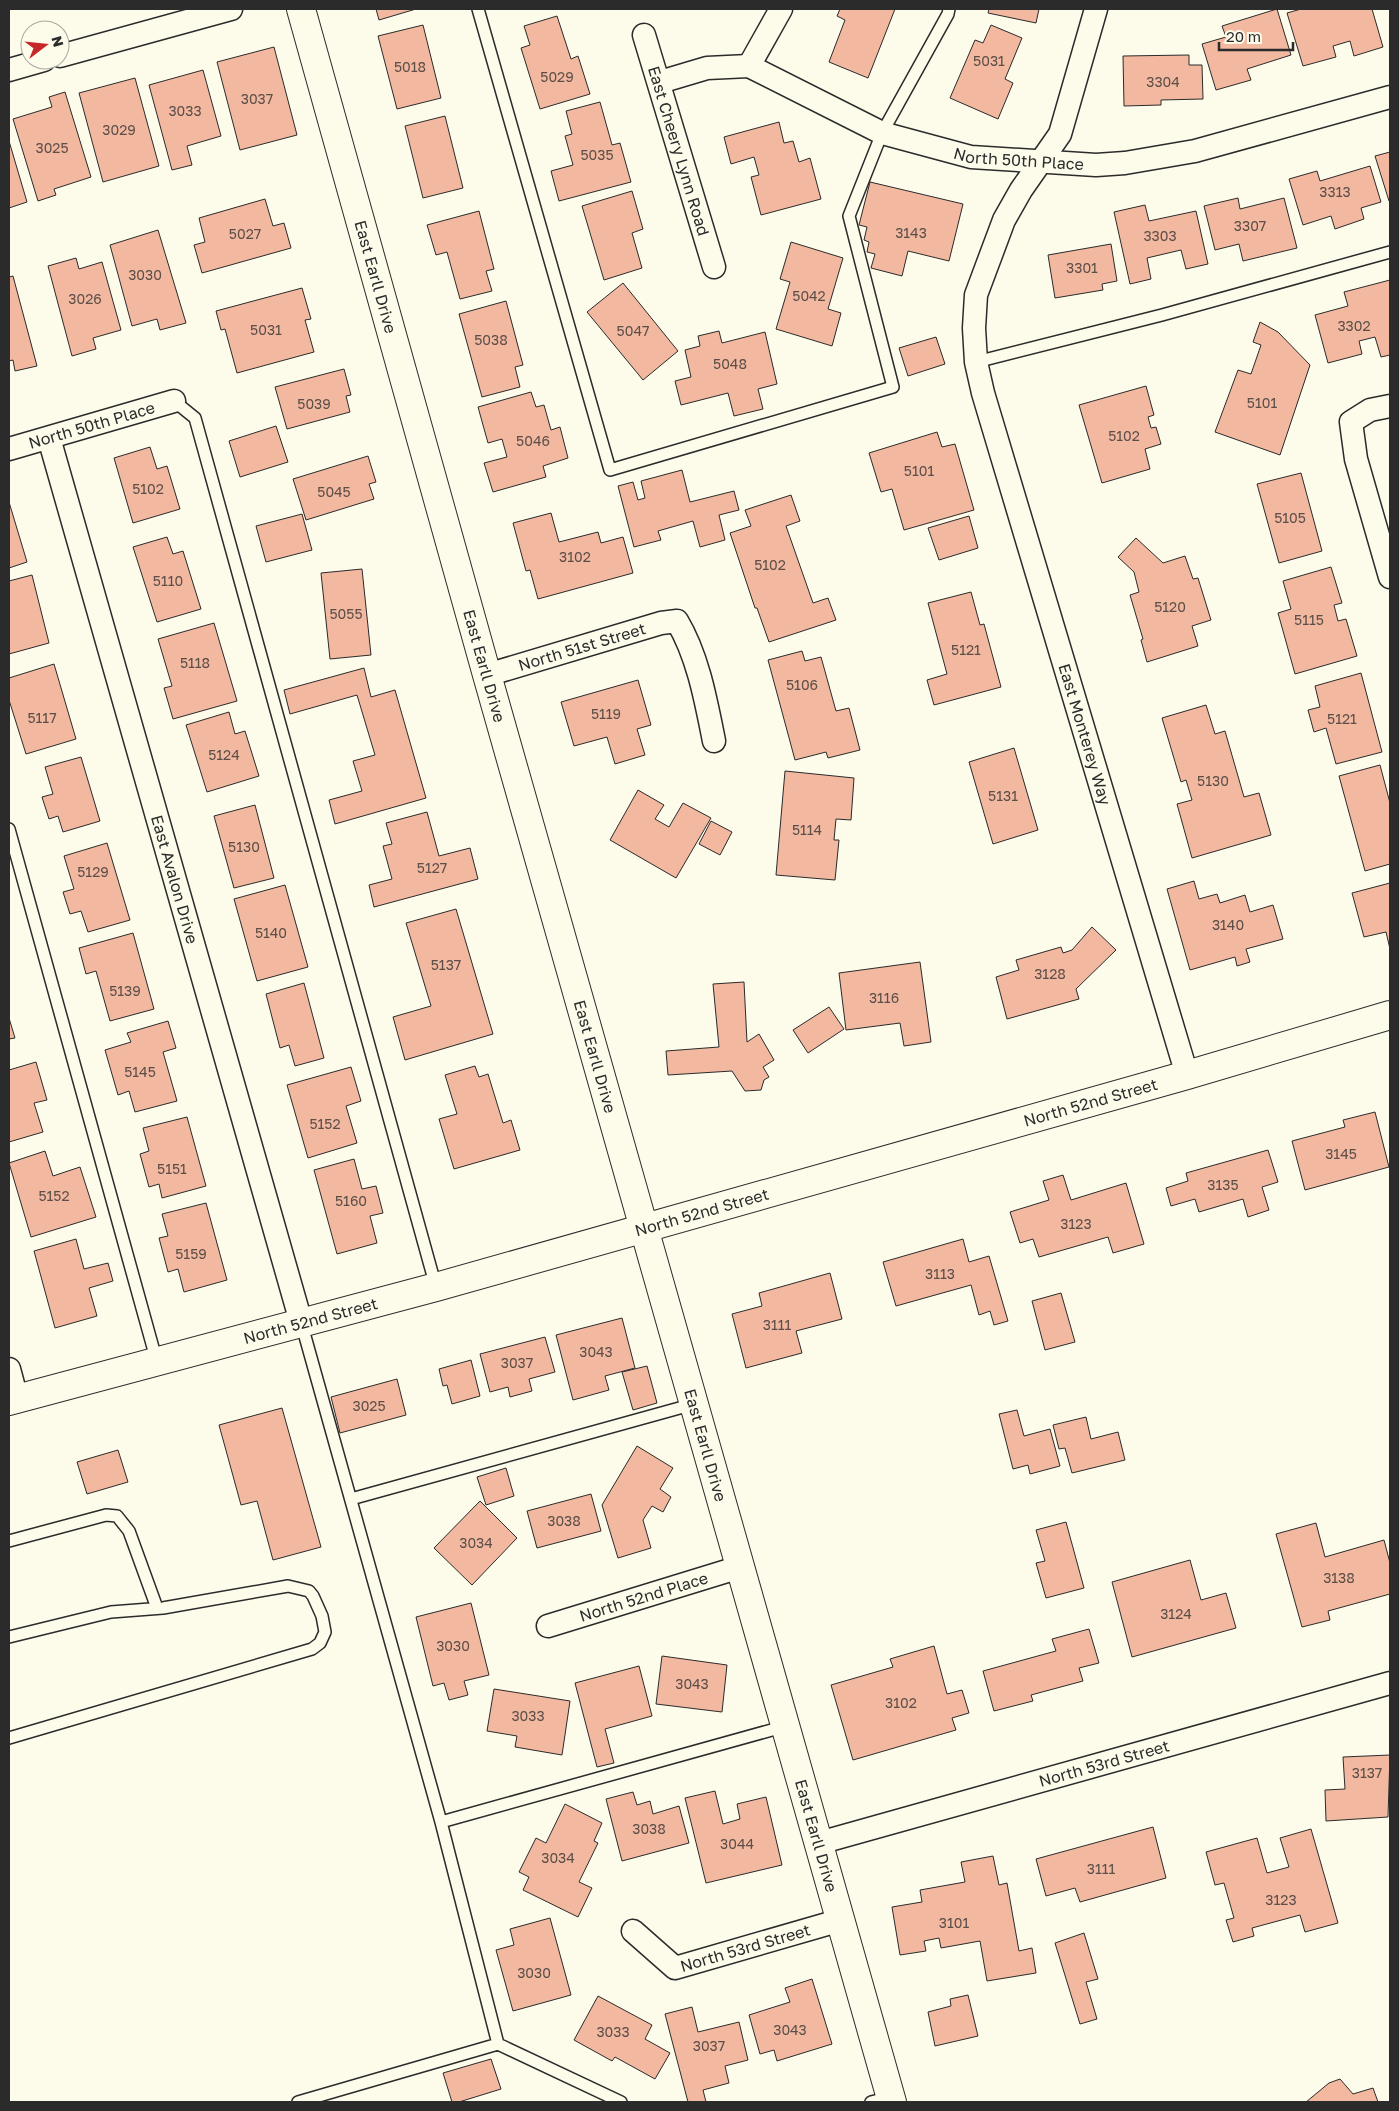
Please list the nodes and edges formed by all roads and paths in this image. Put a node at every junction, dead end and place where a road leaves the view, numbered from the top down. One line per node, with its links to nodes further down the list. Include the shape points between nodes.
1 (231, 9): 8 (street)
2 (301, 9): 22 (street, East Earll Drive)
3 (478, 9): 12 (lane, via 610,470 893,388 849,216)
4 (781, 9): 9 (street)
5 (948, 9): 12 (lane)
6 (1096, 9): 13 (street, East Monterey Way, via 1060,134)
7 (644, 35): 10 (street, East Cheery Lynn Road)
8 (70, 53)
9 (749, 66): 10 (street, North 50th Place, via 706,68); 12 (street, North 50th Place)
10 (660, 82): 15 (street, East Cheery Lynn Road)
11 (1390, 97): 13 (street, North 50th Place, via 1195,151 1125,163)
12 (882, 133): 13 (street, North 50th Place, via 971,157)
13 (1041, 162): 16 (street, East Monterey Way, via 1004,220 976,295)
14 (1390, 252): 16 (lane)
15 (714, 267)
16 (976, 362): 26 (street, East Monterey Way)
17 (174, 401): 19 (street, North 50th Place); 28 (lane, via 195,418)
18 (1390, 406): 21 (street, via 1370,410 1351,422 1356,459)
19 (49, 438): 20 (street, North 50th Place); 29 (street, East Avalon Drive)
20 (9, 450)
21 (1390, 577)
22 (487, 675): 23 (street, North 51st Street, via 661,623 677,622 686,636); 27 (street, East Earll Drive)
23 (714, 741)
24 (9, 829): 30 (lane)
25 (1390, 1015): 26 (street, North 52nd Street)
26 (1187, 1075): 27 (street, North 52nd Street)
27 (645, 1227): 28 (street, North 52nd Street); 33 (street, East Earll Drive)
28 (436, 1287): 29 (street, North 52nd Street)
29 (301, 1322): 30 (street, North 52nd Street); 34 (lane)
30 (157, 1362): 32 (street, North 52nd Street)
31 (9, 1369): 32 (street)
32 (13, 1400)
33 (694, 1404): 34 (lane); 36 (street, East Earll Drive)
34 (351, 1499): 43 (lane)
35 (9, 1541): 37 (lane, via 106,1515 117,1516 130,1531)
36 (740, 1567): 38 (street, North 52nd Place); 41 (street, East Earll Drive)
37 (157, 1608): 39 (lane, via 111,1612); 42 (lane, via 288,1586 309,1591 322,1616 325,1632 320,1643 312,1649)
38 (548, 1626)
39 (9, 1637)
40 (1390, 1683): 44 (street, North 53rd Street)
41 (786, 1726): 43 (lane); 44 (street, East Earll Drive)
42 (9, 1738)
43 (442, 1822): 47 (lane)
44 (819, 1842): 45 (street, East Earll Drive)
45 (841, 1920): 46 (street, North 53rd Street, via 675,1968); 48 (street, East Earll Drive)
46 (633, 1930)
47 (498, 2044): 49 (lane); 50 (lane)
48 (885, 2100)
49 (298, 2102)
50 (622, 2102)

